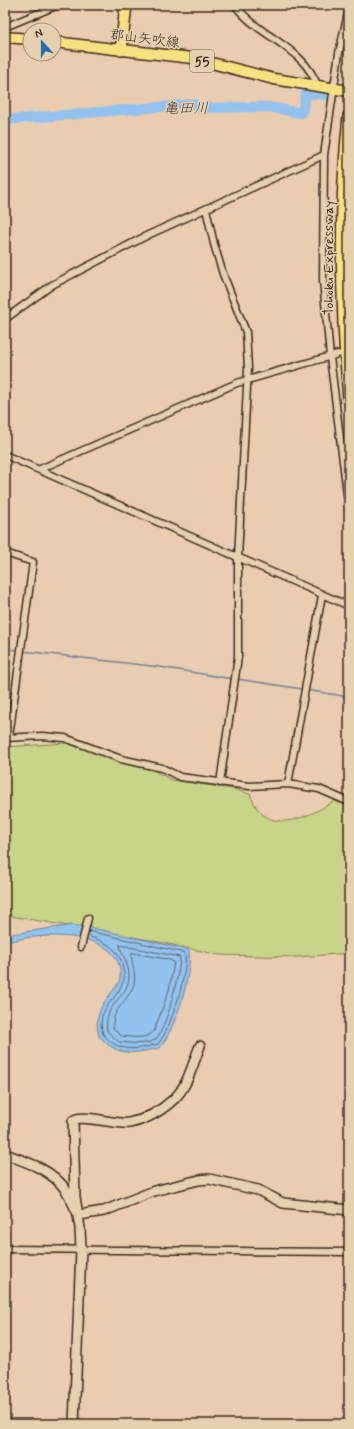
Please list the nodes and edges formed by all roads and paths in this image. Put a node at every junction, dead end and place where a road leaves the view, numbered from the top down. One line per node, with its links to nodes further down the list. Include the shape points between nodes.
1 (58, 5): 6 (street)
2 (119, 5): 10 (highway)
3 (126, 5): 10 (highway)
4 (235, 5): 11 (street, via 247,20 301,60)
5 (349, 9): 12 (street)
6 (5, 27)
7 (5, 37): 8 (main road)
8 (22, 38)
9 (62, 43): 10 (main road, 郡山矢吹線 / 55)
10 (117, 49): 11 (main road, 郡山矢吹線 / 55, via 192,58 274,79)
11 (318, 86): 12 (main road, 郡山矢吹線 / 55)
12 (333, 89): 13 (main road, 郡山矢吹線 / 55); 15 (street)
13 (349, 91)
14 (349, 116): 21 (highway, Tohoku Expressway, via 342,277)
15 (324, 155): 16 (street); 19 (street, via 323,280)
16 (206, 209): 17 (street, via 71,274); 20 (street, via 223,274 246,332)
17 (5, 319)
18 (338, 354): 19 (street)
19 (330, 357): 20 (street); 24 (street)
20 (247, 381): 23 (street); 26 (street)
21 (349, 399)
22 (5, 455): 23 (street)
23 (40, 469): 26 (street)
24 (349, 510)
25 (5, 553): 29 (street, via 33,562)
26 (238, 557): 27 (street); 30 (street, via 237,669)
27 (322, 595): 28 (street); 31 (street)
28 (349, 606)
29 (7, 737): 30 (street, via 64,738 121,758 162,768 180,777)
30 (220, 783): 31 (street, via 249,786)
31 (288, 784): 32 (street, via 319,789)
32 (349, 802)
33 (88, 918): 34 (street)
34 (81, 946)
35 (200, 1046): 38 (street, via 183,1087 175,1098 158,1112 129,1123 119,1124 80,1117 72,1121 74,1197)
36 (5, 1154): 38 (street, via 38,1166 53,1176 66,1190)
37 (349, 1210): 38 (street, via 283,1203 258,1190 209,1179 154,1191 104,1211)
38 (79, 1215): 40 (street)
39 (5, 1249): 40 (street)
40 (81, 1250): 41 (street); 42 (street)
41 (349, 1252)
42 (74, 1424)

